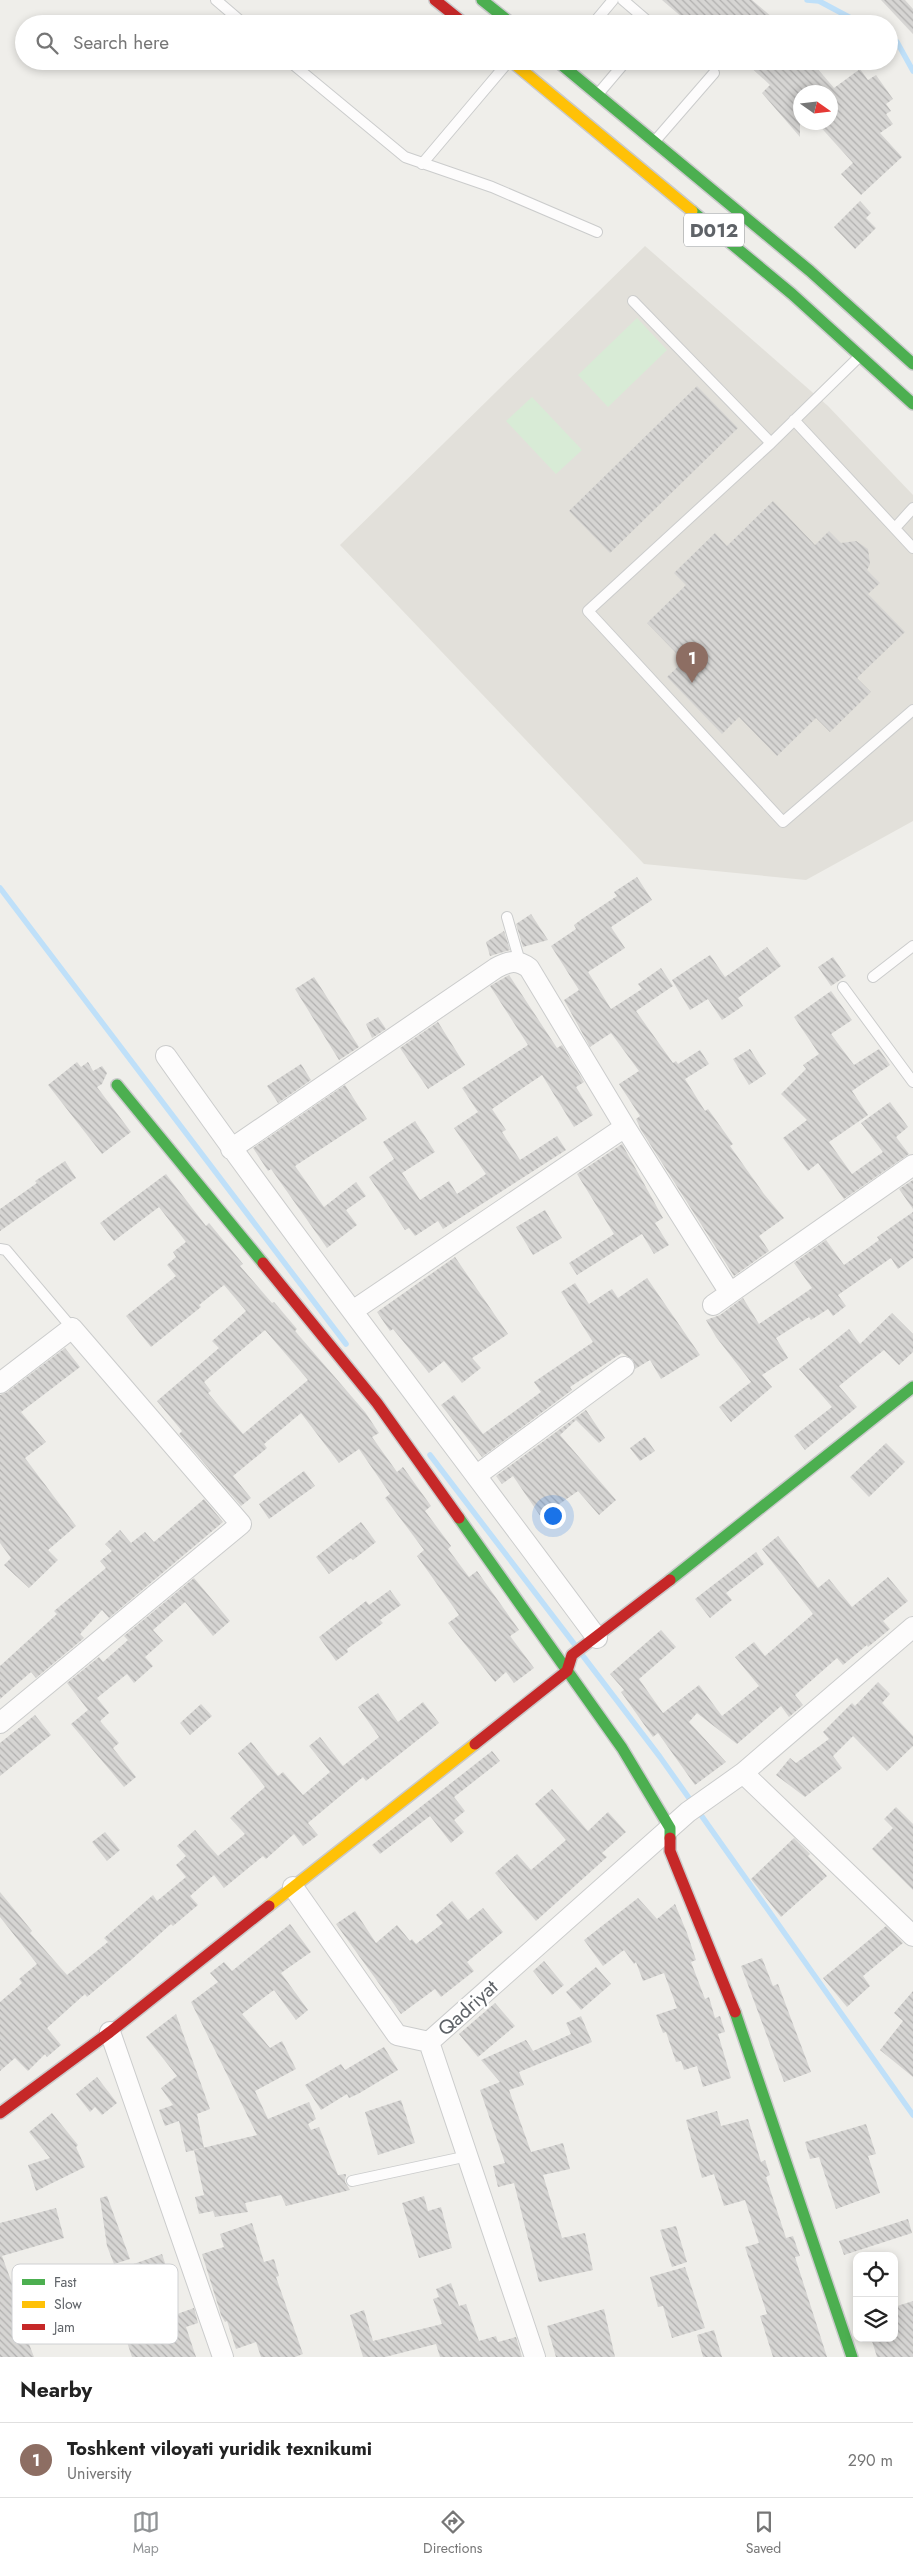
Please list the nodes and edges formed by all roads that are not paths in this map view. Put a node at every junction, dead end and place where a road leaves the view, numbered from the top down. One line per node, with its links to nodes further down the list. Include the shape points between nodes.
1 (216, 0): 6 (lane)
2 (435, 0): 7 (main road)
3 (482, 0): 8 (main road)
4 (614, 0): 9 (lane)
5 (623, 0): 10 (lane)
6 (234, 15)
7 (453, 15)
8 (501, 15)
9 (601, 15)
10 (640, 15)
11 (300, 70): 19 (lane, via 405,158)
12 (502, 70): 19 (lane)
13 (521, 70): 22 (main road, D012, via 792,294)
14 (569, 70): 17 (main road, D012)
15 (618, 70): 17 (lane)
16 (714, 73): 18 (lane)
17 (598, 94): 18 (main road, D012)
18 (655, 141): 23 (main road, D012, via 810,271)
19 (422, 164): 20 (lane, via 492,188)
20 (597, 232)
21 (633, 301): 26 (lane)
22 (860, 356): 24 (main road, D012); 25 (lane)
23 (913, 364)
24 (913, 404)
25 (794, 420): 26 (lane); 28 (lane)
26 (771, 443): 30 (lane, via 588,611 783,822)
27 (913, 508): 28 (lane)
28 (895, 528): 29 (lane)
29 (913, 548)
30 (913, 710)
31 (507, 916): 33 (lane)
32 (913, 946): 34 (lane)
33 (520, 962): 39 (street, via 529,968); 40 (street, via 508,962 496,968)
34 (873, 977)
35 (844, 988): 37 (lane)
36 (166, 1056): 40 (street)
37 (913, 1082)
38 (117, 1085): 53 (main road, via 377,1403)
39 (625, 1127): 43 (street); 45 (street)
40 (231, 1149): 45 (street)
41 (913, 1164): 43 (street)
42 (0, 1249): 46 (lane, via 6,1250)
43 (730, 1293): 44 (street)
44 (713, 1306)
45 (354, 1310): 50 (street)
46 (72, 1328): 48 (street); 54 (street, via 241,1524)
47 (624, 1368): 50 (street)
48 (0, 1383)
49 (913, 1387): 52 (main road)
50 (478, 1475): 52 (street)
51 (913, 1627): 55 (street, Qadriyat)
52 (591, 1642): 53 (main road, via 572,1655)
53 (567, 1671): 56 (main road, via 622,1748); 57 (main road)
54 (0, 1723)
55 (742, 1773): 56 (street, Qadriyat); 58 (street)
56 (670, 1828): 60 (street, Qadriyat); 66 (main road, via 670,1851 725,1983)
57 (293, 1887): 59 (main road); 60 (street, via 397,2035)
58 (913, 1936)
59 (110, 2032): 61 (main road); 64 (street)
60 (429, 2042): 62 (street, Qadriyat)
61 (0, 2113)
62 (468, 2156): 63 (lane); 65 (street, Qadriyat)
63 (352, 2182)
64 (222, 2357)
65 (535, 2357)
66 (852, 2357)

